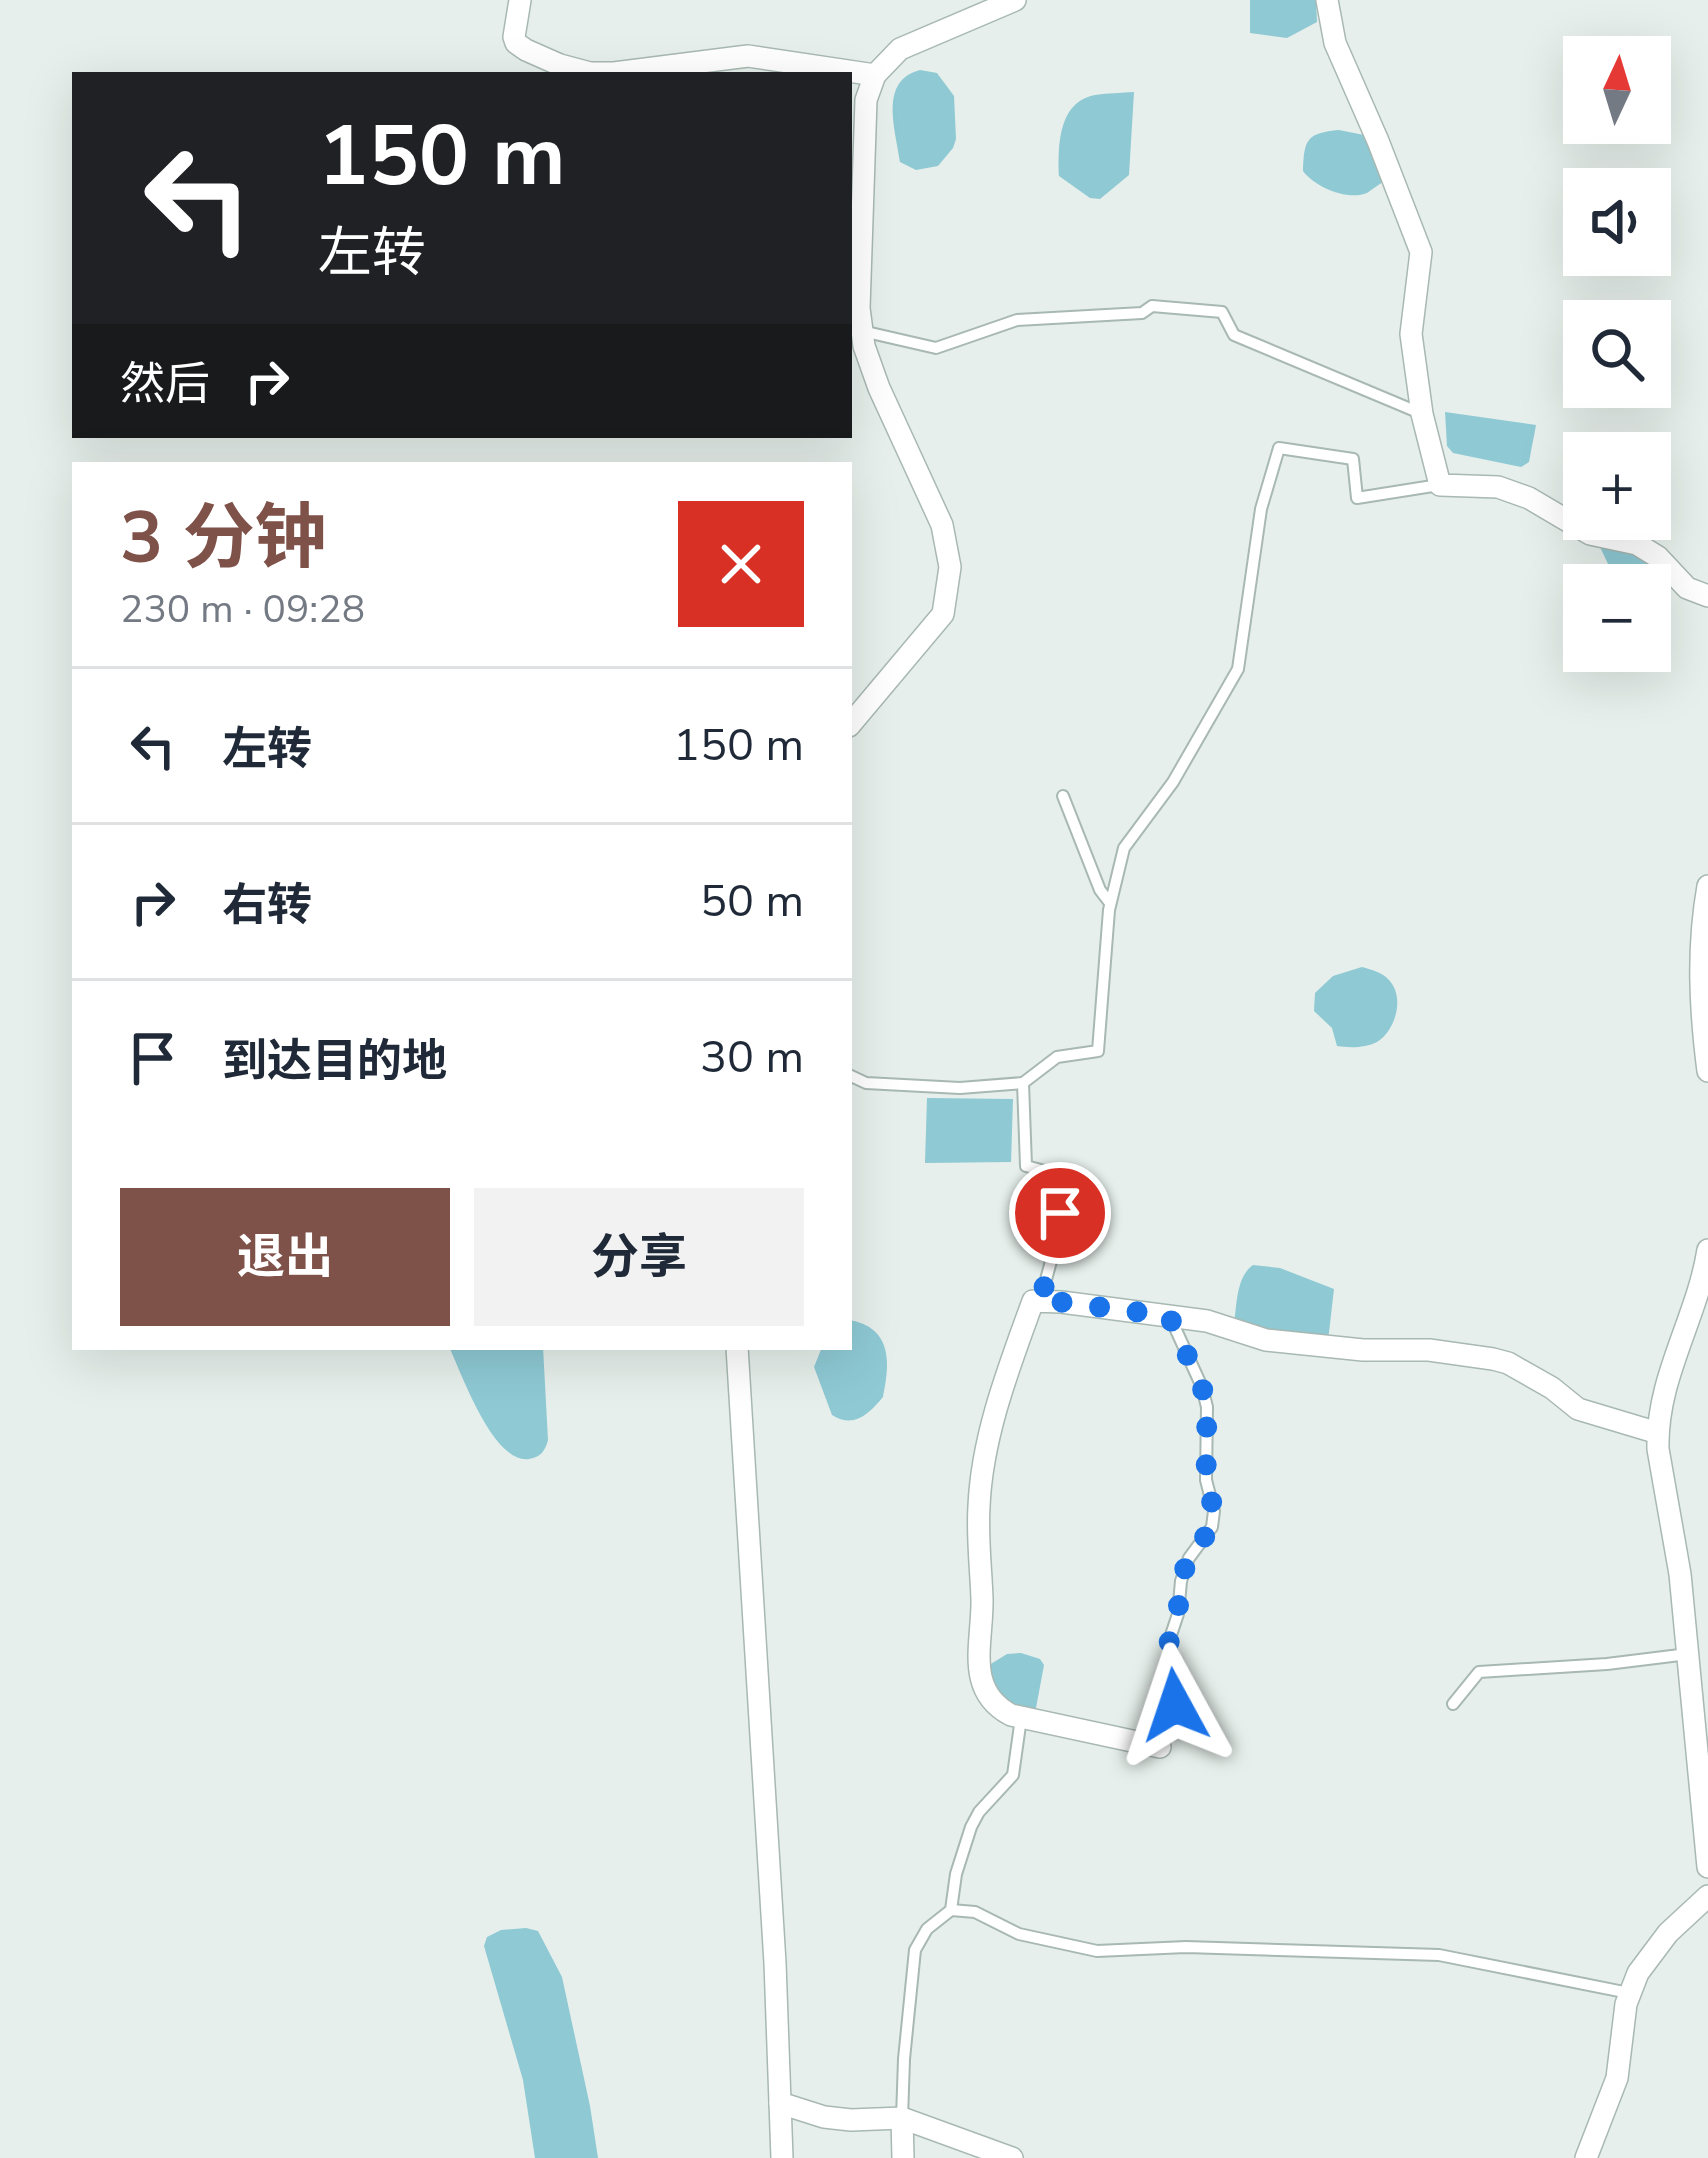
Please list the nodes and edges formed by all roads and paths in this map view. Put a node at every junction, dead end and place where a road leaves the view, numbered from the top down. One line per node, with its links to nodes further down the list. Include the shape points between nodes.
1 (520, 0): 4 (street, via 516,43)
2 (1015, 0): 6 (street, via 900,49)
3 (1327, 0): 8 (street, via 1335,43 1421,252 1410,326)
4 (586, 72)
5 (622, 72): 6 (street, via 748,56)
6 (875, 75): 7 (street, via 864,112)
7 (862, 332): 8 (lane, via 936,348 1017,320 1153,306 1222,312 1234,335); 11 (street, via 878,388 942,525 950,567 943,614)
8 (1422, 414): 9 (street)
9 (1440, 485): 10 (street, via 1498,487 1528,498 1590,534 1652,552 1687,588); 14 (lane, via 1357,498 1353,459 1279,448 1261,509 1238,669 1124,848)
10 (1708, 596)
11 (852, 722)
12 (1063, 796): 14 (lane)
13 (1708, 886): 15 (street, via 1700,929)
14 (1110, 903): 17 (lane, via 1098,1051 1058,1057)
15 (1708, 1071)
16 (852, 1076): 17 (lane, via 960,1088)
17 (1023, 1083): 19 (lane, via 1026,1166 1066,1177)
18 (1708, 1250): 22 (street)
19 (1040, 1302): 20 (street); 25 (street, via 1033,1301 999,1396 979,1504 980,1671 991,1702)
20 (1169, 1316): 22 (street, via 1266,1340 1493,1359 1578,1409); 26 (lane, via 1207,1407 1214,1511 1180,1581 1169,1641 1177,1696)
21 (737, 1350): 31 (street)
22 (1658, 1432): 23 (street)
23 (1688, 1654): 24 (lane, via 1479,1672); 27 (street)
24 (1453, 1704)
25 (1021, 1717): 26 (street); 29 (lane, via 1013,1775 971,1827)
26 (1160, 1747)
27 (1708, 1867)
28 (1708, 1896): 30 (street, via 1655,1948)
29 (951, 1910): 30 (lane, via 1097,1951 1439,1955); 32 (lane, via 915,1950)
30 (1629, 1993): 36 (street, via 1617,2078)
31 (780, 2103): 32 (street, via 851,2120); 33 (street)
32 (902, 2118): 34 (street); 35 (street)
33 (782, 2158)
34 (903, 2158)
35 (1012, 2158)
36 (1586, 2158)

